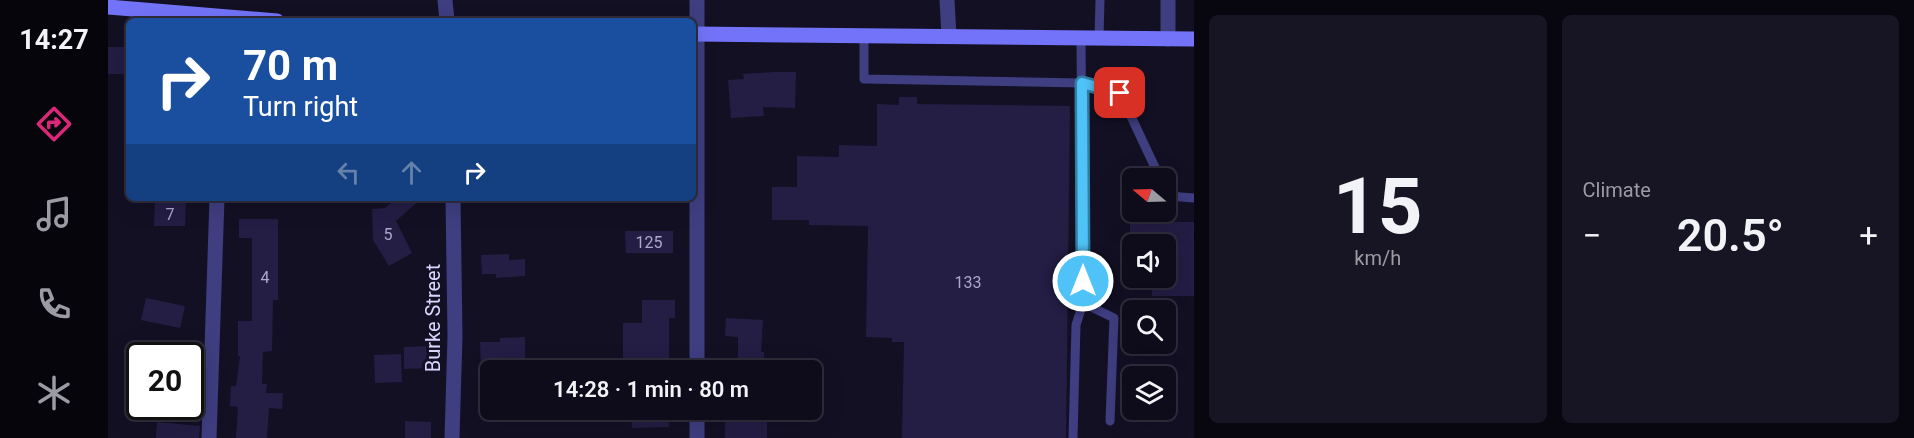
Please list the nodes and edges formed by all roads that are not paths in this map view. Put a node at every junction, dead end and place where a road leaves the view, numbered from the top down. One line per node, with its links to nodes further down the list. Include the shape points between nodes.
1 (445, 0): 8 (street)
2 (697, 0): 9 (street)
3 (947, 0): 12 (street)
4 (1100, 0): 14 (lane)
5 (1168, 0): 15 (street)
6 (108, 7): 7 (main road)
7 (210, 18)
8 (447, 18)
9 (696, 18)
10 (696, 34): 11 (main road)
11 (864, 35): 12 (main road); 17 (lane, via 864,79)
12 (949, 36): 13 (main road)
13 (1082, 38): 14 (main road); 17 (lane)
14 (1099, 38): 15 (main road)
15 (1168, 39): 16 (main road)
16 (1194, 39)
17 (1082, 83): 18 (lane, via 1120,93); 24 (lane)
18 (1155, 168)
19 (1176, 197): 20 (lane)
20 (1194, 198)
21 (217, 201): 28 (street)
22 (453, 201): 29 (street, Burke Street)
23 (696, 201): 25 (street)
24 (1083, 303): 27 (lane, via 1114,318); 31 (lane, via 1076,325)
25 (697, 360)
26 (697, 420): 30 (street)
27 (1110, 421)
28 (208, 438)
29 (452, 438)
30 (698, 438)
31 (1073, 438)

